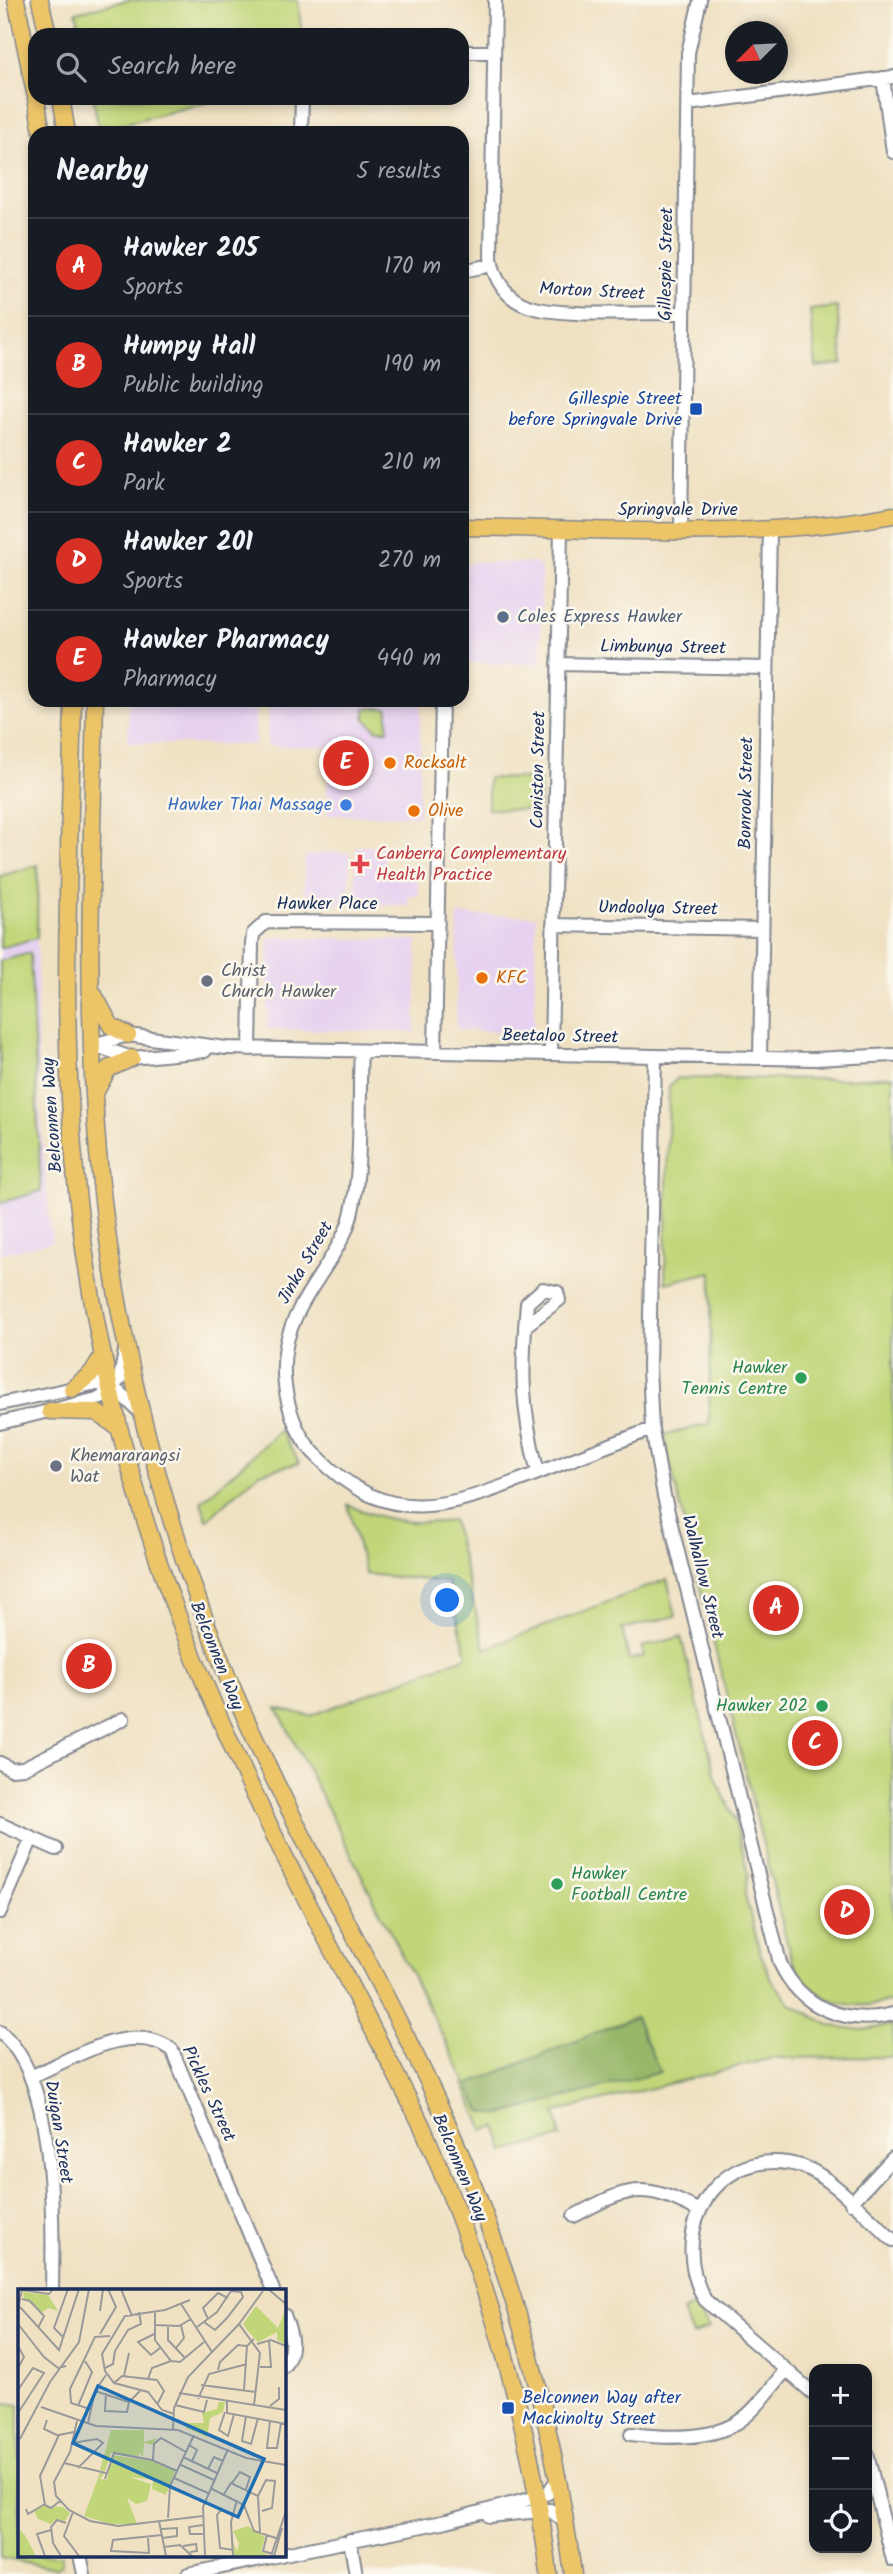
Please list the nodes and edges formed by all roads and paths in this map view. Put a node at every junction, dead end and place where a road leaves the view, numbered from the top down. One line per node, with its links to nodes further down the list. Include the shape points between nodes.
1 (16, 0): 8 (main road)
2 (40, 0): 5 (main road)
3 (495, 0): 7 (street)
4 (700, 0): 10 (street, Gillespie Street, via 689,49)
5 (46, 28)
6 (469, 52): 7 (street)
7 (494, 52): 18 (street)
8 (28, 59)
9 (888, 78): 10 (street); 17 (street)
10 (688, 104): 20 (street, Gillespie Street)
11 (37, 105): 14 (main road)
12 (62, 105): 15 (main road)
13 (302, 105): 16 (street)
14 (41, 126)
15 (66, 126)
16 (301, 126)
17 (893, 152)
18 (492, 265): 19 (street); 20 (street, Morton Street, via 507,293 529,307)
19 (469, 270)
20 (684, 313): 25 (street, Gillespie Street)
21 (893, 515): 24 (main road, Springvale Drive)
22 (469, 527): 23 (main road, Springvale Drive)
23 (561, 528): 25 (main road, Springvale Drive); 26 (street, Coniston Street)
24 (770, 529): 25 (main road, Springvale Drive); 27 (street, Bonrook Street)
25 (681, 531)
26 (558, 664): 27 (street, Limbunya Street); 32 (street, Coniston Street)
27 (767, 668): 33 (street, Bonrook Street)
28 (73, 707): 35 (main road, Belconnen Way)
29 (95, 707): 34 (main road, Belconnen Way)
30 (442, 707): 31 (street)
31 (438, 923): 39 (street, Hawker Place, via 266,922 253,934 251,944); 41 (street)
32 (554, 925): 33 (street, Undoolya Street); 42 (street, Coniston Street)
33 (762, 929): 46 (street, Bonrook Street)
34 (92, 990): 36 (main road, via 111,1026); 37 (main road, Belconnen Way)
35 (67, 1004): 37 (main road, via 77,1032); 47 (main road, Belconnen Way)
36 (128, 1035): 37 (street, Beetaloo Street); 38 (street, Beetaloo Street)
37 (93, 1045): 45 (street, Beetaloo Street); 47 (main road, via 80,1055); 48 (main road, Belconnen Way)
38 (226, 1048): 39 (street, Beetaloo Street); 45 (street, Beetaloo Street)
39 (250, 1049): 40 (street, Beetaloo Street)
40 (361, 1051): 41 (street, Beetaloo Street); 60 (street, Jinka Street, via 352,1212 331,1260 303,1299 286,1348 285,1385 300,1435 349,1486 394,1504 434,1506 460,1501)
41 (435, 1052): 42 (street, Beetaloo Street)
42 (551, 1054): 44 (street, Beetaloo Street)
43 (893, 1055): 46 (street, Beetaloo Street)
44 (655, 1056): 46 (street, Beetaloo Street); 59 (street, Walhallow Street)
45 (132, 1058): 48 (main road, via 108,1069)
46 (760, 1058)
47 (69, 1089): 51 (main road, Belconnen Way, via 80,1218)
48 (94, 1094): 50 (main road, Belconnen Way, via 105,1214)
49 (525, 1326): 60 (street, via 523,1404)
50 (126, 1340): 53 (street, via 124,1367); 56 (main road, Belconnen Way)
51 (103, 1355): 52 (main road, via 93,1373); 53 (main road, Belconnen Way)
52 (72, 1389): 53 (street, via 97,1383); 54 (street)
53 (111, 1389): 55 (street, via 101,1398); 56 (street, via 130,1399); 58 (main road, Belconnen Way)
54 (0, 1404)
55 (50, 1411): 57 (street); 58 (main road, via 96,1412)
56 (142, 1415): 62 (main road, Belconnen Way, via 204,1618)
57 (0, 1423)
58 (119, 1428): 64 (main road, Belconnen Way, via 152,1540 195,1659)
59 (652, 1429): 60 (street, Jinka Street); 69 (street, Walhallow Street, via 667,1509 780,1963 801,1995 828,2011 860,2018)
60 (538, 1473)
61 (123, 1719): 63 (street, via 23,1768 11,1769)
62 (267, 1761): 64 (main road); 72 (main road, Belconnen Way)
63 (0, 1763)
64 (245, 1772): 73 (main road, Belconnen Way)
65 (0, 1824): 66 (street)
66 (32, 1838): 67 (street); 68 (street)
67 (56, 1849)
68 (0, 1912)
69 (893, 2014)
70 (0, 2032): 71 (street, Duigan Street)
71 (32, 2076): 79 (street, Duigan Street, via 51,2199); 80 (street, Pickles Street, via 130,2037 154,2038 172,2050)
72 (444, 2116): 73 (main road); 87 (main road, Belconnen Way, via 516,2302)
73 (422, 2126): 88 (main road, Belconnen Way, via 491,2300)
74 (893, 2158): 75 (street)
75 (851, 2203): 76 (street, via 818,2174 783,2163 763,2164 734,2175); 78 (street)
76 (698, 2210): 77 (street, via 651,2190 627,2191); 83 (street, via 689,2252 695,2283 720,2315)
77 (574, 2216)
78 (893, 2241)
79 (52, 2289)
80 (273, 2289)
81 (285, 2318): 82 (street, via 292,2339)
82 (285, 2364)
83 (786, 2370): 84 (street); 85 (street, via 736,2424 679,2436)
84 (809, 2389)
85 (631, 2434)
86 (872, 2474): 94 (street)
87 (559, 2477): 88 (street); 89 (main road, Belconnen Way)
88 (538, 2503): 89 (street); 90 (street); 98 (main road, Belconnen Way)
89 (565, 2522): 99 (main road, Belconnen Way)
90 (350, 2540): 91 (street); 97 (street)
91 (285, 2553)
92 (80, 2556): 95 (street)
93 (273, 2556): 96 (street)
94 (893, 2560)
95 (84, 2574)
96 (188, 2574)
97 (356, 2574)
98 (548, 2574)
99 (573, 2574)

